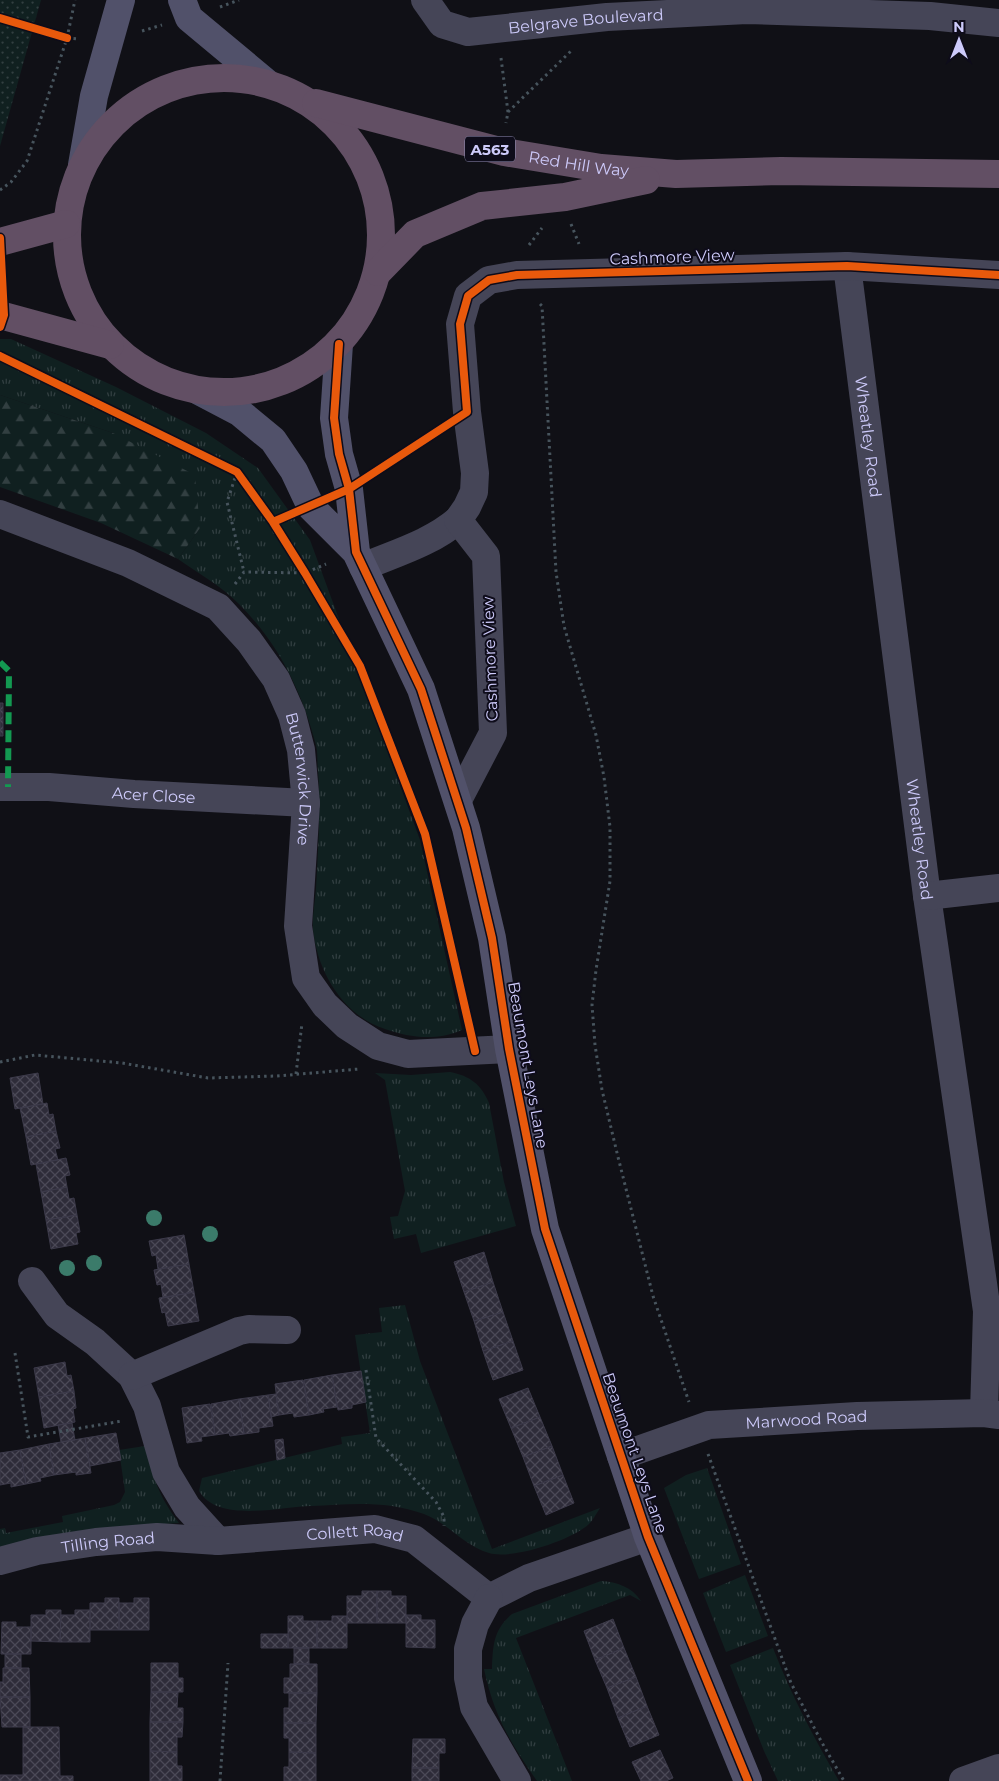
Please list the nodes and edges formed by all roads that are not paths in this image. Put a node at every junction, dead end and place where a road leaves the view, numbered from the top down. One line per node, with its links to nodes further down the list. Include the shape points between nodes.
1 (121, 0): 7 (street, via 94,96)
2 (425, 0): 4 (street, Belgrave Boulevard, via 442,24 468,32 606,17 748,10 930,16)
3 (186, 9): 5 (street)
4 (999, 23)
5 (267, 82): 6 (highway); 7 (highway, via 221,76 174,84 143,99 110,125)
6 (308, 101): 8 (highway, Red Hill Way / A563, via 504,152 601,168); 13 (highway, via 343,130 368,168 381,216)
7 (82, 165): 10 (highway)
8 (676, 174): 9 (highway, Red Hill Way / A563, via 781,171); 13 (highway, Red Hill Way / A563, via 565,197 482,206 415,234)
9 (999, 174)
10 (66, 224): 11 (highway); 17 (highway, via 68,263 76,292)
11 (0, 242)
12 (847, 266): 14 (street, Cashmore View); 20 (street, Cashmore View, via 517,275 489,280 468,296 460,324 475,473 474,492); 26 (street, Wheatley Road)
13 (378, 272): 16 (highway, via 354,325)
14 (999, 274)
15 (0, 315): 17 (highway)
16 (339, 344): 18 (highway, via 313,366 262,389 234,393); 21 (street, Beaumont Leys Lane, via 334,418)
17 (110, 345): 18 (highway, via 151,376)
18 (199, 391): 21 (street, Beaumont Leys Lane, via 239,412 274,440 294,471 311,507)
19 (0, 514): 24 (street, Butterwick Drive, via 128,563 218,607 276,679 292,715 301,750)
20 (458, 520): 21 (street, Cashmore View, via 427,541); 23 (street, Cashmore View, via 486,556 493,733)
21 (360, 559): 23 (street, Beaumont Leys Lane, via 421,689)
22 (0, 787): 24 (street, Acer Close, via 49,787)
23 (458, 800): 27 (street, Beaumont Leys Lane, via 492,938)
24 (306, 804): 27 (street, Butterwick Drive, via 298,926 308,980 325,1005 347,1026 378,1046 408,1054)
25 (999, 888): 26 (street)
26 (927, 896): 31 (street, Wheatley Road, via 988,1311)
27 (509, 1049): 32 (street, Beaumont Leys Lane, via 545,1229)
28 (32, 1281): 30 (street, via 57,1315 95,1342)
29 (287, 1330): 30 (street, via 239,1331)
30 (132, 1376): 34 (street, via 148,1406 166,1472 186,1507)
31 (992, 1414): 32 (street, Marwood Road, via 857,1416 709,1425)
32 (620, 1456): 33 (street, Beaumont Leys Lane)
33 (648, 1537): 36 (street, via 529,1578); 39 (street, Beaumont Leys Lane)
34 (218, 1541): 35 (street, Tilling Road, via 157,1538 96,1542 37,1550); 36 (street, Collett Road, via 375,1529 414,1539)
35 (0, 1561)
36 (489, 1598): 38 (street, via 475,1624 468,1649 468,1678 474,1707)
37 (999, 1768): 40 (street)
38 (517, 1781)
39 (748, 1781)
40 (964, 1781)

